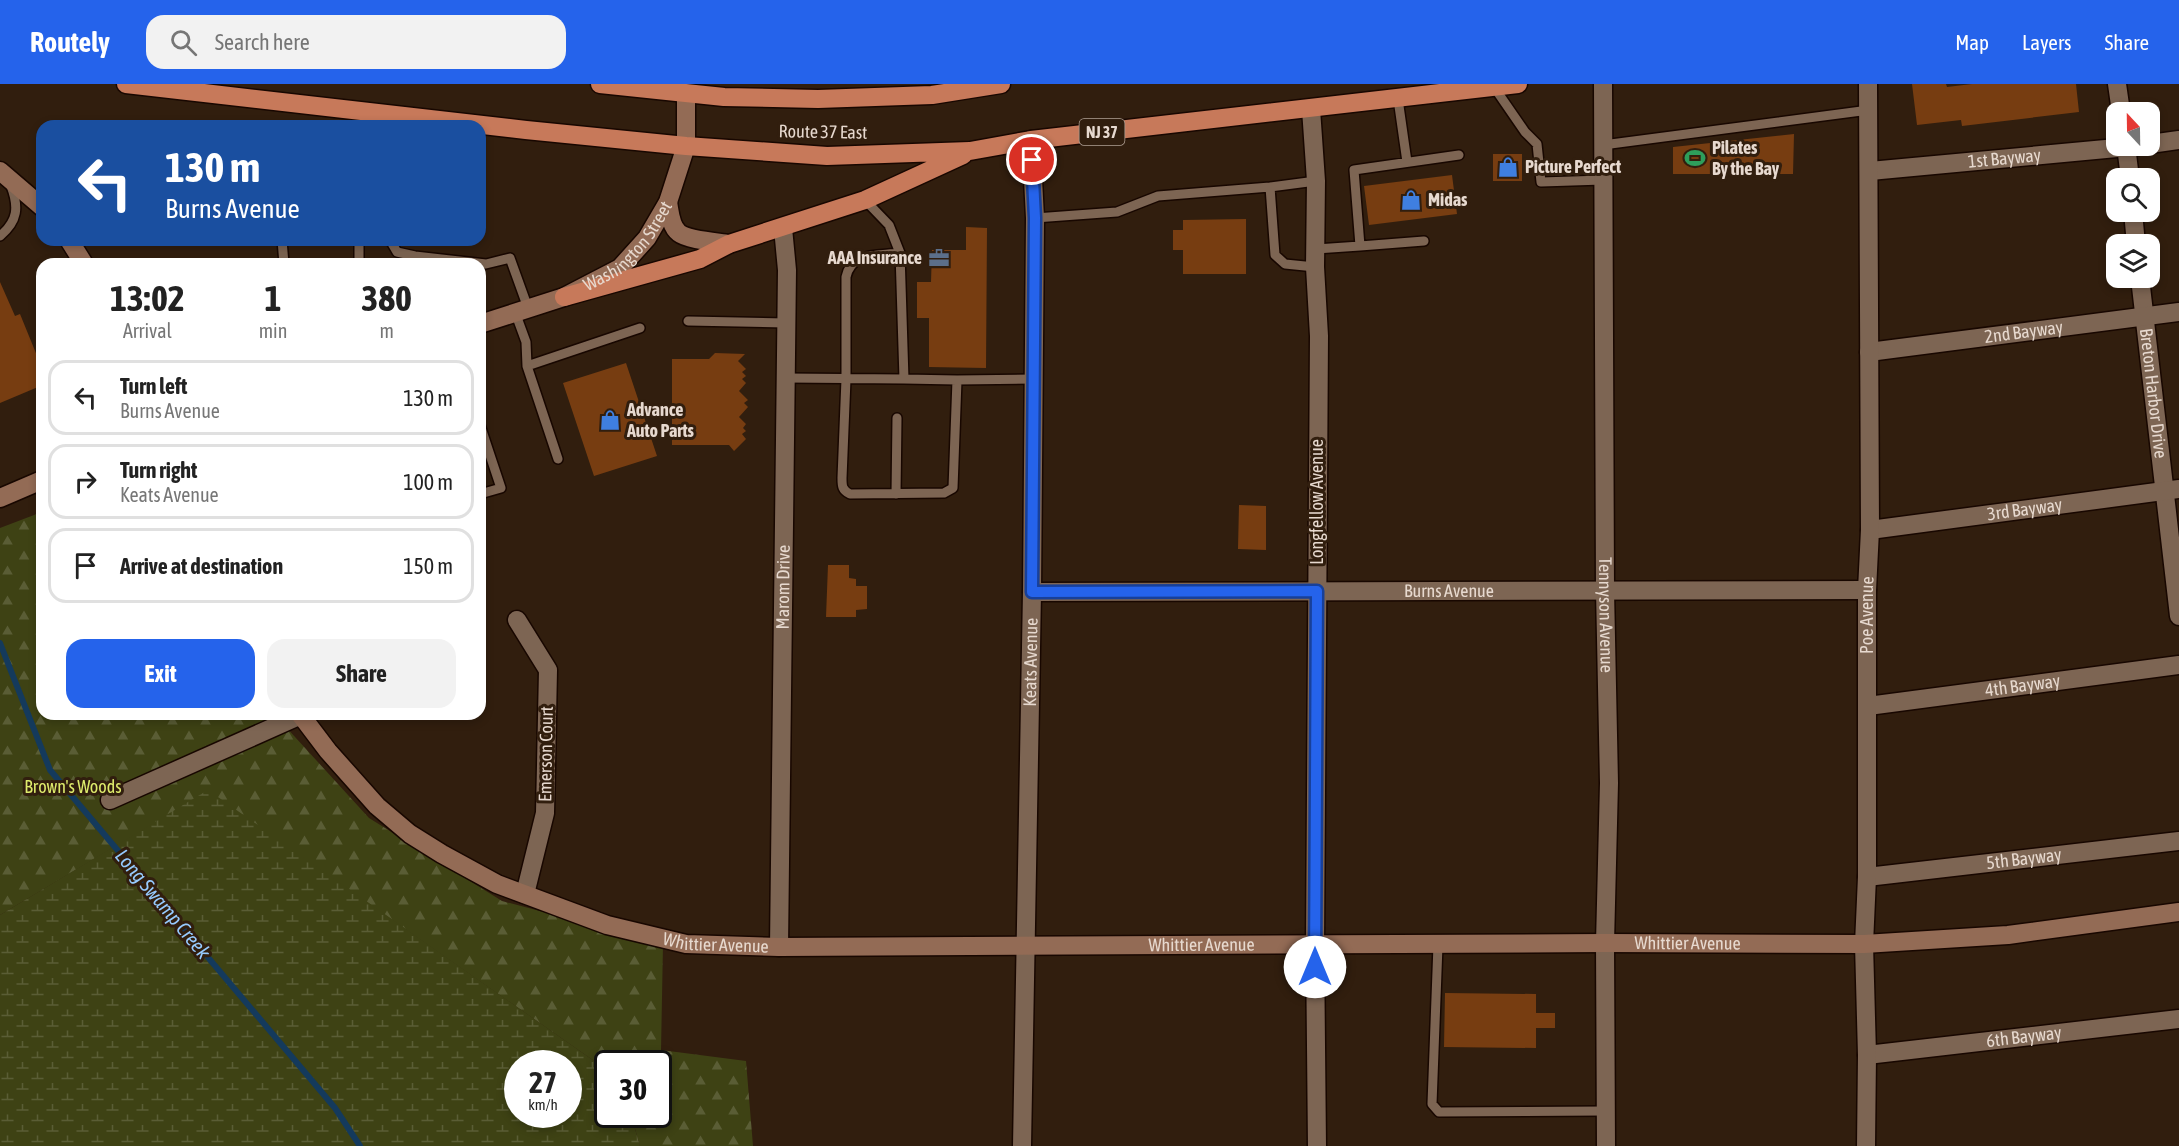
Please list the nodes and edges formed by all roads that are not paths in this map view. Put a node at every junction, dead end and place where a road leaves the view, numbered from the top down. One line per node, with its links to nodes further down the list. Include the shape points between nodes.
1 (126, 84): 14 (highway, Route 37 East / NJ 37)
2 (600, 84): 9 (highway, Route 37 East)
3 (1001, 84): 9 (highway, Route 37 East, via 921,96 818,99)
4 (1518, 84): 8 (highway, Route 37 East / NJ 37)
5 (1603, 84): 19 (street, Tennyson Avenue)
6 (1868, 84): 13 (street, Poe Avenue)
7 (2117, 84): 11 (street)
8 (1494, 87): 10 (highway, Route 37 East / NJ 37); 27 (lane, via 1537,144 1541,182)
9 (687, 89): 20 (street, Washington Street)
10 (1398, 99): 12 (highway, Route 37 East / NJ 37); 24 (lane)
11 (2120, 102)
12 (1311, 109): 16 (highway, Route 37 East / NJ 37); 28 (street, Longfellow Avenue)
13 (1869, 110): 19 (lane); 25 (street, Poe Avenue)
14 (384, 120)
15 (486, 129): 20 (highway, Route 37 East / NJ 37)
16 (1031, 140): 22 (highway, Route 37 East / NJ 37); 33 (street, Keats Avenue)
17 (2179, 140): 18 (street)
18 (2160, 143)
19 (1603, 145): 27 (street, Tennyson Avenue)
20 (686, 146): 22 (highway, Route 37 East / NJ 37, via 827,156); 32 (street, Washington Street)
21 (2106, 148): 25 (street, 1st Bayway)
22 (970, 151): 30 (highway)
23 (1459, 155): 24 (lane)
24 (1407, 162): 39 (lane, via 1354,171)
25 (1870, 171): 53 (street, Poe Avenue)
26 (4, 175): 31 (street); 35 (lane, via 17,200 14,221)
27 (1603, 180): 71 (street, Tennyson Avenue)
28 (1316, 181): 29 (lane); 42 (street, Longfellow Avenue)
29 (1270, 187): 33 (lane, via 1158,196 1117,212); 42 (lane, via 1275,255 1285,264)
30 (865, 200): 34 (highway); 40 (lane, via 889,225)
31 (36, 202)
32 (668, 202): 37 (street, via 678,232); 45 (street, Washington Street, via 647,238 620,268)
33 (1035, 218): 58 (street, Keats Avenue)
34 (783, 228): 37 (highway); 51 (street, Marom Drive)
35 (0, 236)
36 (1424, 241): 39 (lane)
37 (729, 244): 45 (highway, via 700,259)
38 (394, 246): 41 (lane, via 397,252)
39 (1360, 246): 42 (lane)
40 (900, 253): 56 (lane); 57 (lane, via 860,257 849,267)
41 (433, 258)
42 (1316, 258): 70 (street, Longfellow Avenue)
43 (486, 264): 46 (lane, via 510,258)
44 (2141, 288): 48 (street, Breton Harbor Drive)
45 (564, 297): 46 (street, Washington Street)
46 (522, 310): 50 (street, Washington Street); 54 (lane)
47 (2179, 312): 48 (street, 2nd Bayway)
48 (2144, 316): 53 (street, 2nd Bayway); 64 (street, Breton Harbor Drive)
49 (688, 321): 51 (lane)
50 (486, 322)
51 (786, 322): 55 (street, Marom Drive)
52 (640, 328): 54 (lane)
53 (1869, 352): 68 (street, Poe Avenue)
54 (527, 366): 62 (lane)
55 (785, 378): 57 (lane); 89 (street, Marom Drive)
56 (904, 378): 57 (lane); 59 (lane)
57 (846, 379): 66 (lane, via 843,489 850,494)
58 (1032, 379): 59 (lane); 72 (street, Keats Avenue)
59 (957, 380): 66 (lane, via 953,488 944,493)
60 (897, 418): 66 (lane)
61 (486, 443): 65 (lane, via 501,488)
62 (558, 459)
63 (36, 483): 67 (street)
64 (2172, 490): 68 (street, 3rd Bayway); 73 (street, Breton Harbor Drive)
65 (486, 492)
66 (896, 494)
67 (0, 498)
68 (1870, 530): 69 (street, Poe Avenue)
69 (1867, 590): 71 (street, Burns Avenue); 76 (street, Poe Avenue)
70 (1317, 591): 71 (street, Burns Avenue); 72 (street, Burns Avenue); 86 (street, Longfellow Avenue)
71 (1605, 591): 84 (street, Tennyson Avenue, via 1609,783)
72 (1032, 592): 88 (street, Keats Avenue)
73 (2179, 616)
74 (517, 620): 82 (street, Emerson Court, via 548,670 545,813)
75 (2179, 665): 76 (street, 4th Bayway)
76 (1868, 706): 81 (street, Poe Avenue)
77 (289, 720): 79 (street)
78 (304, 720): 82 (street, Whittier Avenue, via 377,806 410,834 497,884)
79 (110, 800)
80 (2179, 841): 81 (street, 5th Bayway)
81 (1867, 877): 85 (street, Poe Avenue)
82 (525, 894): 89 (street, Whittier Avenue, via 607,926 686,944)
83 (2179, 912): 85 (street, Whittier Avenue, via 2008,935)
84 (1605, 943): 85 (street, Whittier Avenue); 87 (street, Whittier Avenue); 92 (street, Tennyson Avenue)
85 (1864, 944): 91 (street, Poe Avenue)
86 (1315, 945): 87 (street, Whittier Avenue); 88 (street, Whittier Avenue); 94 (street, Longfellow Avenue)
87 (1438, 945): 92 (lane, via 1432,1104 1439,1112)
88 (1025, 946): 89 (street, Whittier Avenue); 93 (street, Keats Avenue)
89 (779, 947)
90 (2179, 1019): 91 (street, 6th Bayway)
91 (1867, 1055): 96 (street, Poe Avenue)
92 (1605, 1112): 95 (street, Tennyson Avenue)
93 (1022, 1146)
94 (1317, 1146)
95 (1606, 1146)
96 (1866, 1146)

